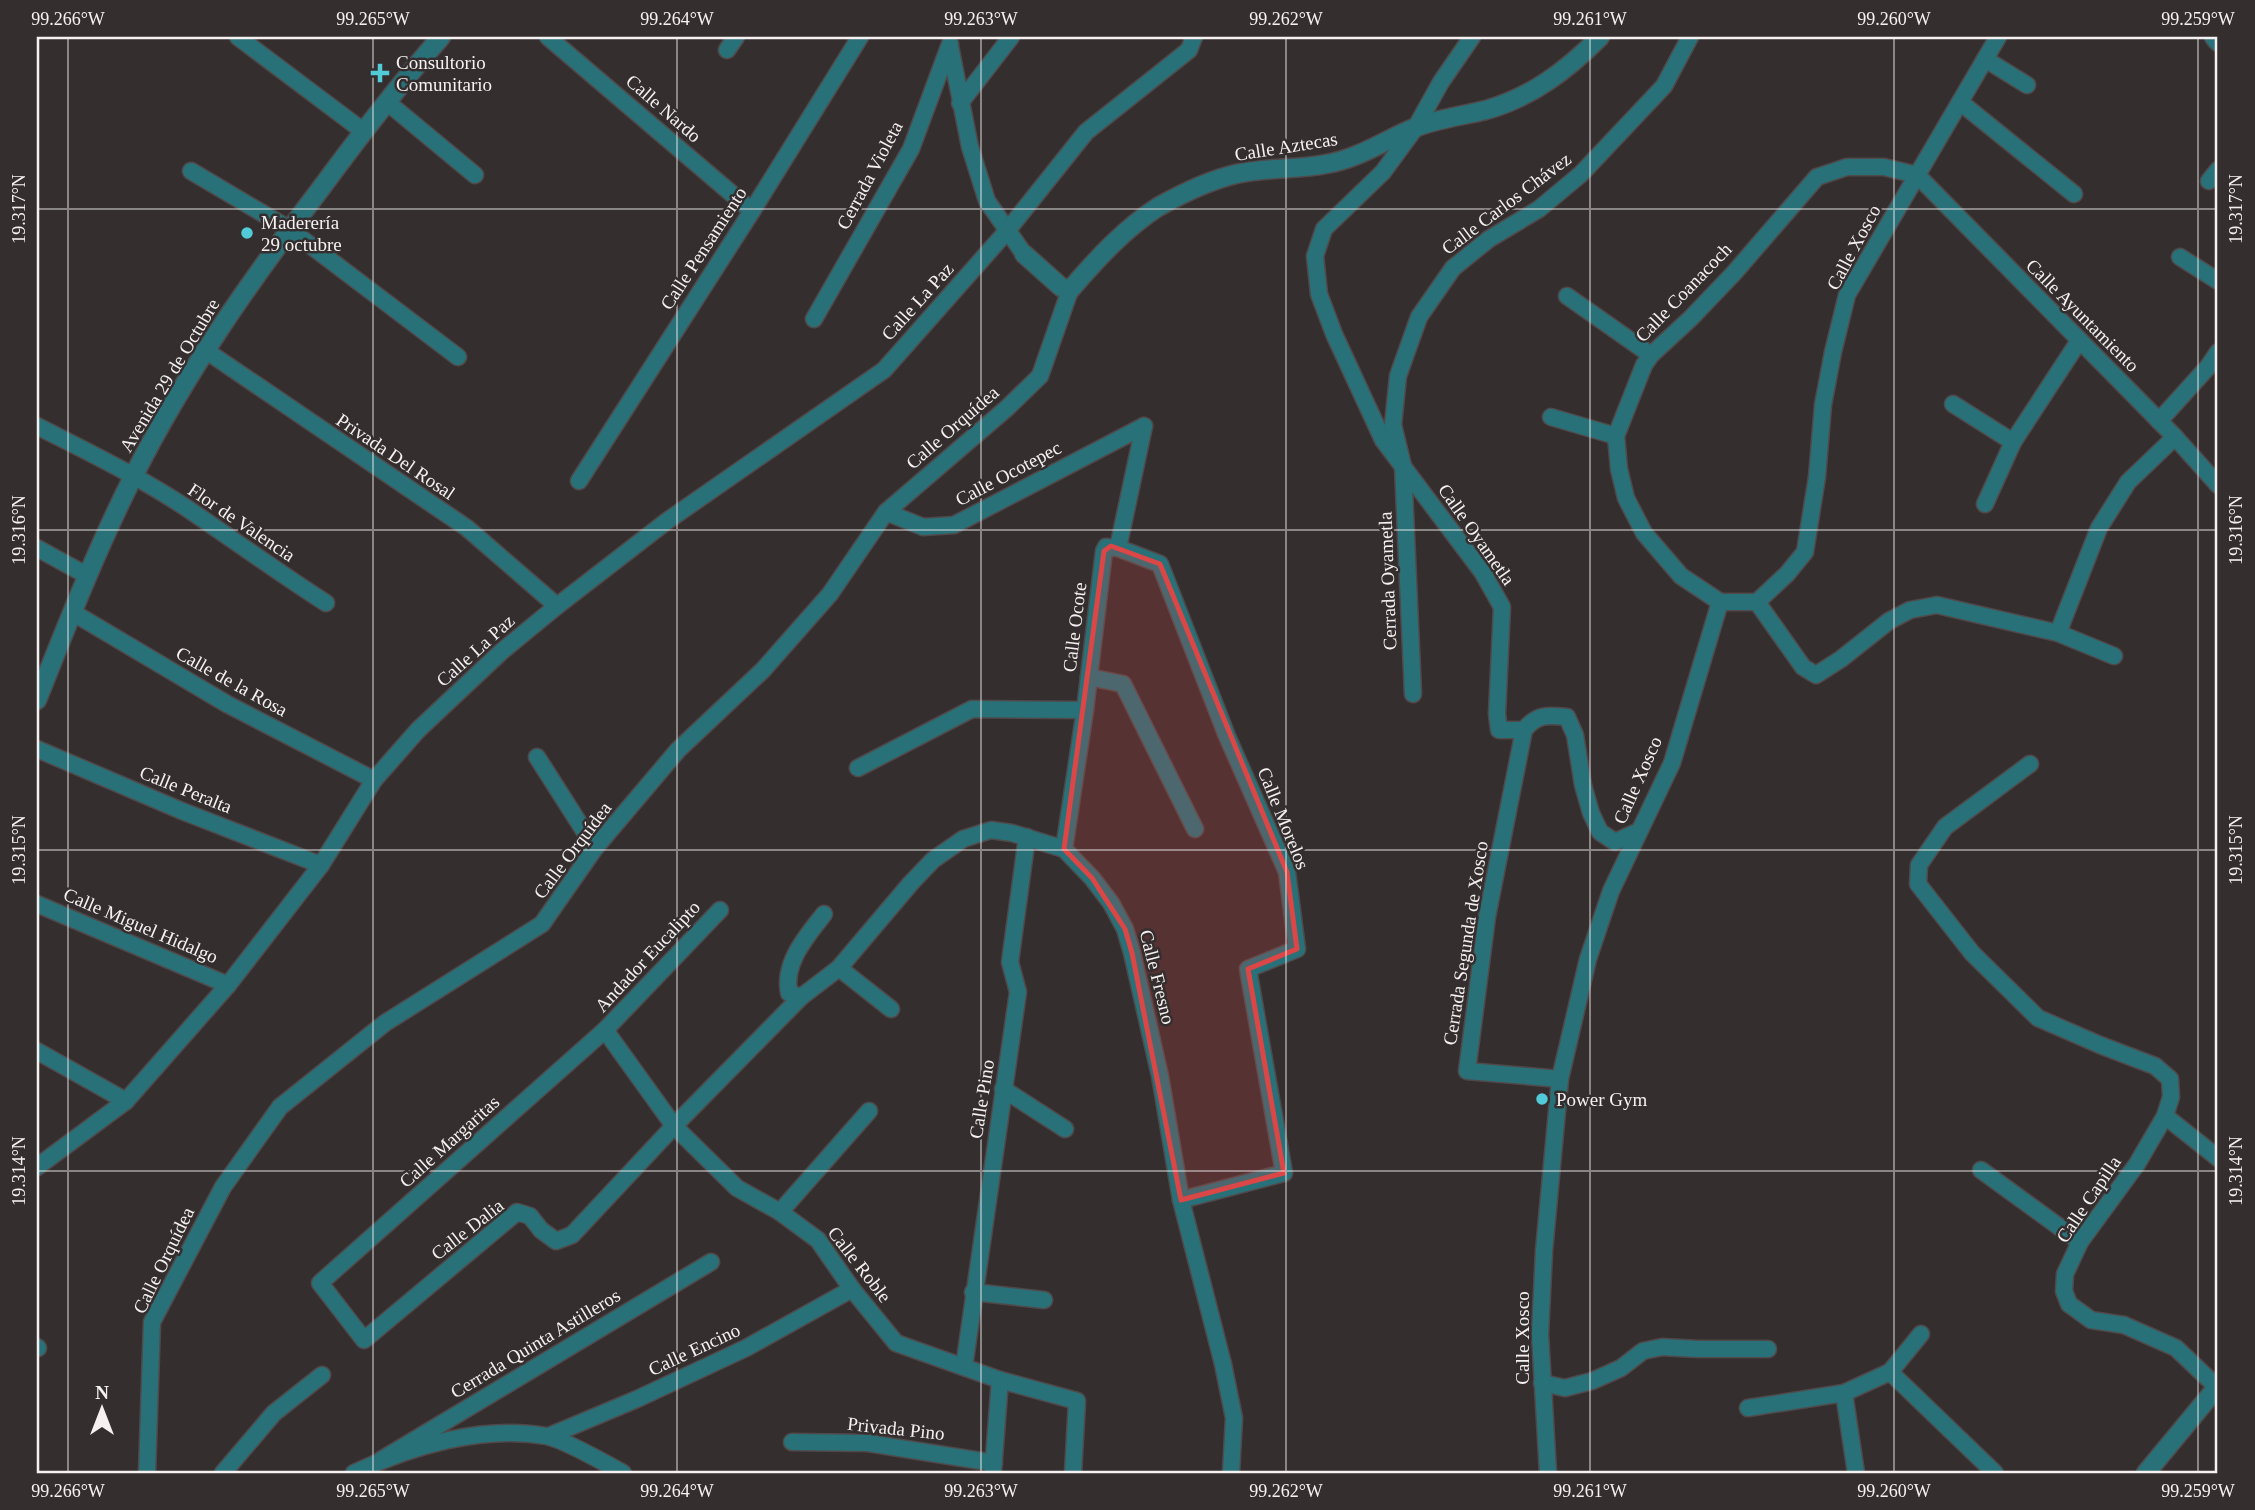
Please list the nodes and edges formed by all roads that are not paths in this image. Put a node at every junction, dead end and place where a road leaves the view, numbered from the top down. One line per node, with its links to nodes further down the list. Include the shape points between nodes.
1 (238, 37): 20 (street)
2 (441, 37): 16 (street, Avenida 29 de Octubre)
3 (548, 37): 25 (street, Calle Nardo)
4 (860, 37): 25 (street, Calle Pensamiento)
5 (1011, 37): 18 (street)
6 (1194, 37): 27 (street, Calle La Paz, via 1189,50 1086,132)
7 (1472, 37): 19 (street)
8 (1600, 37): 19 (street, Calle Aztecas, via 1540,88 1489,109)
9 (1690, 37): 47 (street, Calle Carlos Chávez, via 1664,86 1581,174 1453,268 1419,317 1398,376 1393,425)
10 (1998, 37): 14 (street, Calle Xosco)
11 (2214, 37): 13 (street)
12 (949, 40): 18 (street); 33 (street, Cerrada Violeta, via 911,149)
13 (2218, 42)
14 (1985, 60): 15 (street); 17 (street, Calle Xosco)
15 (2027, 85)
16 (387, 102): 20 (street, Avenida 29 de Octubre); 22 (street)
17 (1960, 102): 23 (street, Calle Xosco); 24 (street)
18 (960, 103): 27 (street, via 987,201)
19 (1416, 127): 31 (street, Calle Aztecas, via 1328,164 1237,174 1195,190 1159,207 1130,229); 47 (street, via 1384,172 1324,229 1315,256 1319,294 1334,334 1383,440)
20 (363, 131): 26 (street, Avenida 29 de Octubre)
21 (191, 171): 26 (street)
22 (475, 174)
23 (1917, 176): 34 (street, Calle Ayuntamiento); 37 (street, Calle Coanacoch, via 1884,167 1847,167 1817,177 1734,273); 57 (street, Calle Xosco, via 1847,295 1823,405 1805,552)
24 (2074, 194)
25 (752, 211): 49 (street, Calle Pensamiento)
26 (289, 229): 35 (street, Avenida 29 de Octubre); 38 (street)
27 (1007, 231): 28 (street); 59 (street, Calle La Paz, via 884,370 667,521)
28 (1024, 254): 31 (street)
29 (2180, 257): 30 (street)
30 (2218, 281)
31 (1065, 289): 52 (street, Calle Orquídea, via 1040,376)
32 (1567, 296): 37 (street)
33 (814, 319)
34 (2079, 341): 41 (street, Calle Ayuntamiento); 46 (street)
35 (205, 349): 48 (street, Avenida 29 de Octubre); 59 (street, Privada Del Rosal, via 467,528)
36 (2218, 352): 41 (street)
37 (1651, 355): 44 (street, Calle Coanacoch)
38 (458, 357)
39 (1954, 404): 46 (street)
40 (1552, 417): 44 (street)
41 (2159, 421): 45 (street, Calle Ayuntamiento)
42 (37, 426): 48 (street, Flor de Valencia)
43 (1144, 426): 52 (street, Calle Ocotepec, via 954,524 923,527); 54 (street, Calle Ocote)
44 (1616, 436): 56 (street, Calle Coanacoch, via 1626,498 1644,533 1681,576)
45 (2175, 437): 50 (street, Calle Ayuntamiento); 61 (street, via 2128,482 2099,528)
46 (2013, 442): 51 (street)
47 (1403, 466): 64 (street, Cerrada Oyametla); 67 (street, Calle Oyametla, via 1483,573 1502,607 1499,730)
48 (134, 476): 55 (street, Avenida 29 de Octubre); 58 (street, Flor de Valencia)
49 (579, 481)
50 (2218, 485)
51 (1985, 504)
52 (886, 512): 76 (street, Calle Orquídea, via 830,594 763,670 678,751)
53 (37, 548): 55 (street)
54 (1118, 548): 63 (street, Calle Ocote, via 1104,551); 98 (street, Calle Morelos, via 1160,564 1227,736 1287,872 1297,949 1248,969 1284,1173)
55 (88, 576): 60 (street, Avenida 29 de Octubre)
56 (1720, 602): 57 (street); 74 (street, Calle Xosco, via 1672,763)
57 (1757, 602): 61 (street, via 1803,667 1816,675 1889,621 1910,610 1937,605)
58 (326, 603)
59 (557, 606): 72 (street, Calle La Paz, via 418,730)
60 (72, 612): 65 (street, Avenida 29 de Octubre); 72 (street, Calle de la Rosa, via 227,704)
61 (2058, 633): 62 (street)
62 (2114, 656)
63 (1089, 677): 66 (street, Calle Ocote); 73 (street, via 1123,684)
64 (1413, 694)
65 (37, 700)
66 (1085, 710): 71 (street, via 972,709); 77 (street, Calle Ocote)
67 (1524, 730): 74 (street, via 1532,720 1548,715 1567,717 1600,832 1615,842); 88 (street, Cerrada Segunda de Xosco, via 1487,916 1466,1071)
68 (37, 749): 78 (street, Calle Peralta)
69 (537, 757): 76 (street)
70 (2030, 764): 92 (street, via 1945,827 1919,865 1919,884 1972,953 2038,1018 2155,1066 2170,1079)
71 (858, 768)
72 (374, 780): 78 (street, Calle La Paz)
73 (1195, 829)
74 (1637, 832): 88 (street, Calle Xosco, via 1588,958)
75 (1027, 837): 77 (street, Calle Fresno); 82 (street, Calle Fresno, via 991,830 963,839 933,860); 89 (street, Calle Pino, via 1010,962 1018,992)
76 (595, 848): 120 (street, Calle Orquídea, via 542,924 385,1023 280,1107 223,1187 152,1322)
77 (1064, 849): 98 (street, Calle Fresno, via 1092,878 1125,929 1160,1076)
78 (321, 865): 83 (street, Calle La Paz)
79 (37, 904): 83 (street, Calle Miguel Hidalgo)
80 (720, 910): 86 (street, Andador Eucalipto)
81 (824, 914): 84 (street, via 805,937 786,982 789,993)
82 (838, 968): 84 (street, Calle Fresno); 85 (street)
83 (228, 985): 90 (street, Calle La Paz)
84 (801, 997): 93 (street, Calle Fresno)
85 (891, 1009)
86 (605, 1030): 93 (street, Calle Roble); 102 (street, Calle Margaritas)
87 (37, 1051): 90 (street)
88 (1560, 1079): 112 (street, Calle Xosco, via 1544,1264)
89 (1003, 1089): 94 (street); 104 (street, Calle Pino)
90 (125, 1101): 96 (street, Calle La Paz)
91 (869, 1111): 99 (street)
92 (2165, 1116): 95 (street); 100 (street, Calle Capilla, via 2137,1164)
93 (674, 1126): 99 (street, Calle Roble, via 737,1188); 102 (street, Calle Dalia, via 572,1235 556,1241 530,1216 517,1212 364,1340)
94 (1065, 1129)
95 (2218, 1158)
96 (37, 1167)
97 (1981, 1170): 100 (street)
98 (1181, 1200): 125 (street, Calle Fresno, via 1234,1418)
99 (780, 1212): 103 (street, Calle Roble, via 817,1240)
100 (2080, 1242): 113 (street, Calle Capilla, via 2064,1274 2069,1304 2091,1320 2124,1325 2176,1348)
101 (711, 1262): 118 (street, Cerrada Quinta Astilleros)
102 (320, 1283)
103 (852, 1289): 108 (street, Calle Roble, via 896,1343); 116 (street, Calle Encino, via 746,1348)
104 (973, 1292): 105 (street); 108 (street, Calle Pino)
105 (1044, 1300)
106 (1921, 1334): 109 (street)
107 (1768, 1349): 112 (street, via 1662,1347 1643,1352 1592,1381 1565,1388)
108 (964, 1367): 111 (street, Calle Roble)
109 (1890, 1372): 114 (street); 128 (street)
110 (322, 1375): 121 (street, via 274,1413)
111 (1000, 1380): 119 (street); 124 (street, Calle Roble, via 1077,1401)
112 (1542, 1383): 126 (street, Calle Xosco)
113 (2218, 1386): 129 (street)
114 (1844, 1393): 115 (street); 127 (street)
115 (1748, 1408)
116 (548, 1436): 118 (street, via 459,1437); 123 (street)
117 (792, 1441): 119 (street, Privada Pino, via 868,1443)
118 (382, 1460): 122 (street)
119 (993, 1468)
120 (147, 1473)
121 (223, 1473)
122 (354, 1473)
123 (623, 1473)
124 (1073, 1473)
125 (1231, 1473)
126 (1548, 1473)
127 (1856, 1473)
128 (1996, 1473)
129 (2146, 1473)

